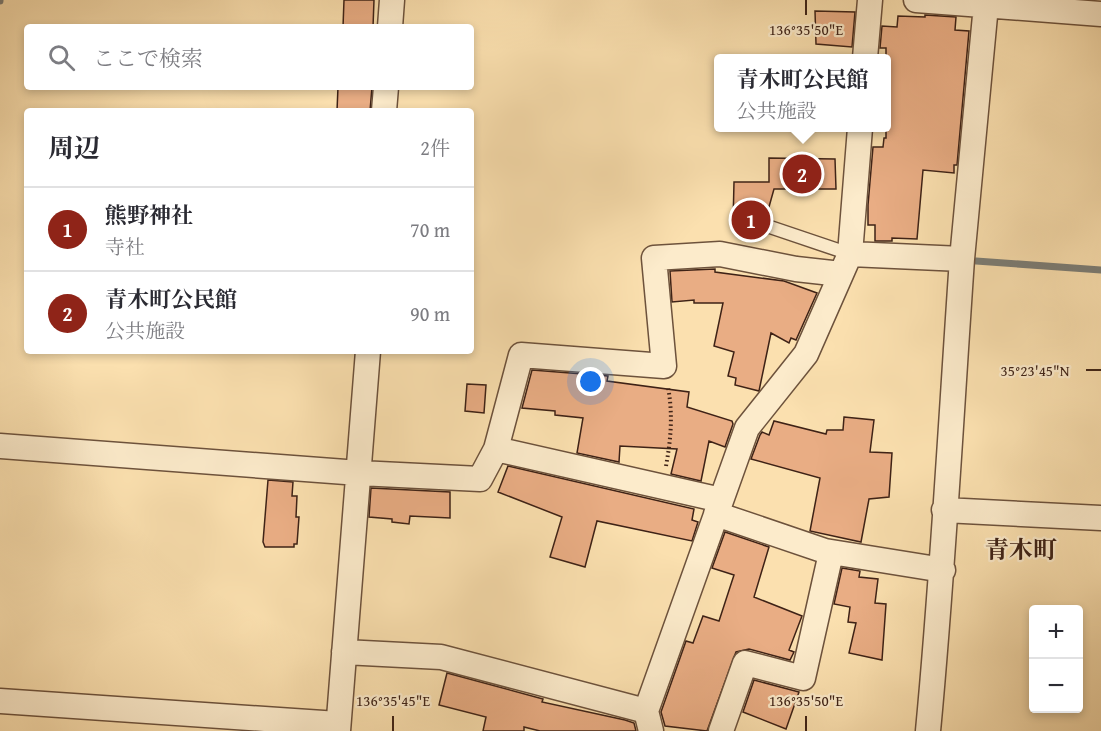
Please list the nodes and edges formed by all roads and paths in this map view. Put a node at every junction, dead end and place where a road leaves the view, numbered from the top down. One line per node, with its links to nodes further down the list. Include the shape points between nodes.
1 (392, 0): 6 (street)
2 (870, 0): 7 (street)
3 (916, 0): 4 (street)
4 (976, 3): 5 (street); 12 (street)
5 (1101, 14)
6 (390, 24)
7 (865, 54)
8 (386, 90): 9 (street)
9 (384, 108)
10 (860, 132): 13 (street)
11 (770, 227): 13 (lane)
12 (962, 259): 13 (street); 21 (street)
13 (845, 264): 15 (street, via 796,270 720,254 654,258); 20 (street, via 806,354 747,428)
14 (368, 354): 18 (street)
15 (664, 366): 17 (street, via 522,356); 19 (path, via 672,406 671,443)
16 (0, 446): 18 (street)
17 (496, 449): 18 (street, via 480,479); 19 (street)
18 (359, 473): 25 (street)
19 (662, 487): 20 (street)
20 (718, 507): 23 (street); 27 (street)
21 (944, 510): 22 (street); 24 (street)
22 (1101, 518)
23 (831, 553): 24 (street); 29 (street, via 803,678 745,663)
24 (943, 570): 30 (street)
25 (344, 652): 27 (street, via 441,657); 28 (street)
26 (0, 701): 28 (street)
27 (648, 721)
28 (338, 728)
29 (721, 731)
30 (928, 731)

